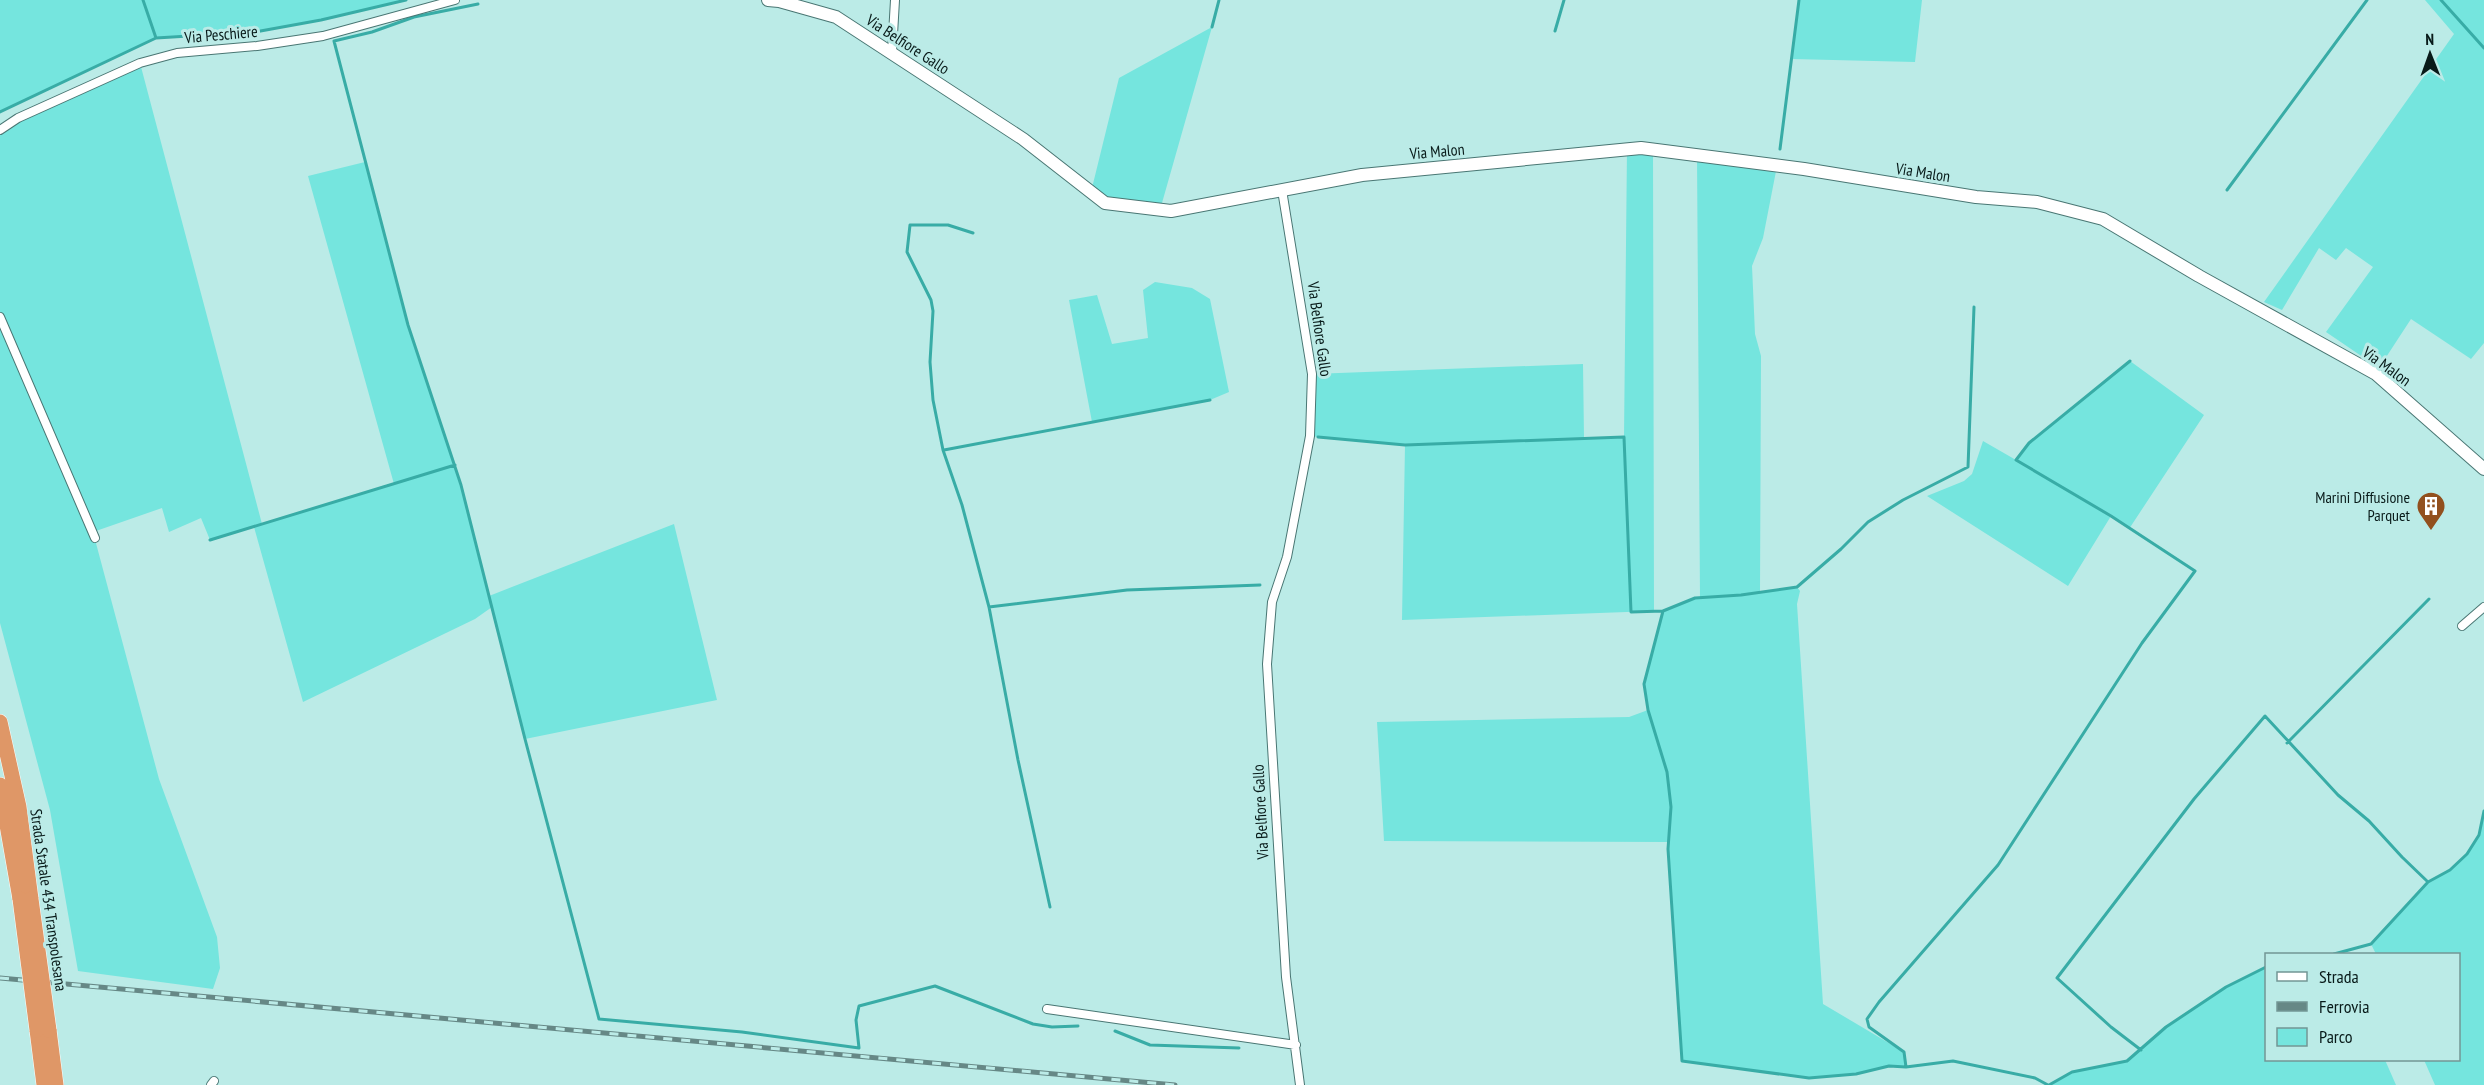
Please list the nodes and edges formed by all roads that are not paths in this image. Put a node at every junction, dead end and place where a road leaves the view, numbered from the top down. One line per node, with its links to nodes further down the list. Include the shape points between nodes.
1 (455, 0): 5 (street, Via Peschiere, via 323,36 177,53 140,63 18,118)
2 (768, 0): 4 (street, Via Belfiore Gallo, via 836,17)
3 (895, 0): 4 (street)
4 (892, 52): 6 (street, Via Belfiore Gallo, via 1023,139 1105,203 1171,211)
5 (0, 130)
6 (1282, 190): 8 (street, Via Malon, via 1362,175 1641,148 1976,197 2037,202 2103,219 2360,364); 17 (street, Via Belfiore Gallo, via 1312,374 1310,436 1287,557 1272,602 1267,664 1286,977)
7 (0, 317): 9 (street)
8 (2484, 469)
9 (95, 538)
10 (2484, 607): 11 (street)
11 (2462, 626)
12 (0, 722): 14 (highway, Strada Statale 434 Transpolesana, via 18,807)
13 (0, 785): 14 (highway, Strada Statale 434 Transpolesana)
14 (26, 899): 16 (highway, Strada Statale 434 Transpolesana, bridge)
15 (1047, 1009): 17 (street)
16 (43, 1030): 18 (highway, Strada Statale 434 Transpolesana); 19 (highway, Strada Statale 434 Transpolesana)
17 (1296, 1046): 20 (street, Via Belfiore Gallo)
18 (44, 1085)
19 (56, 1085)
20 (1300, 1085)

